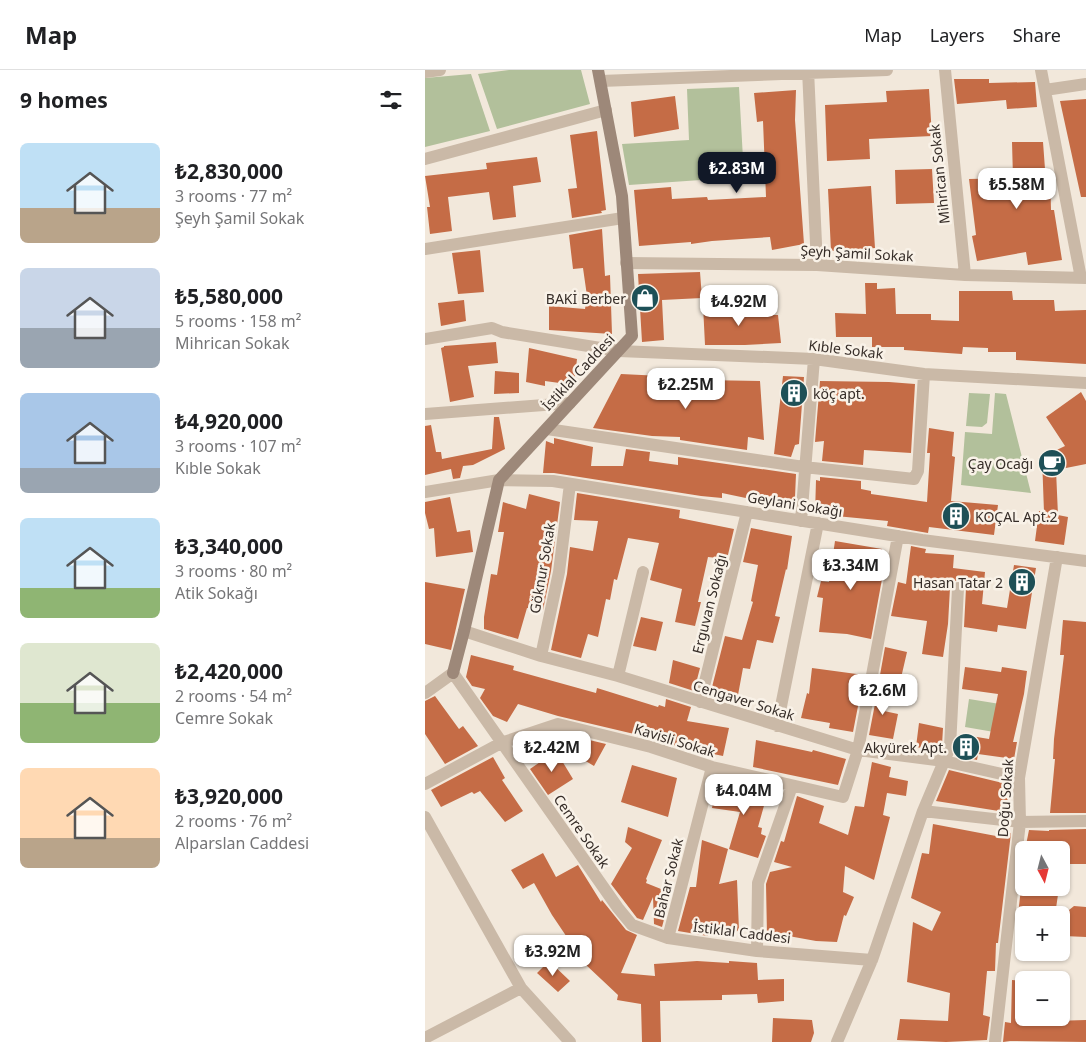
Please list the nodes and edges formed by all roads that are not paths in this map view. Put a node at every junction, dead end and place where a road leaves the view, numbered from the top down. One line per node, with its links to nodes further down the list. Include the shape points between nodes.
1 (440, 70): 5 (street)
2 (887, 70): 6 (street)
3 (945, 70): 16 (street, Mihrican Sokak)
4 (1041, 70): 9 (street)
5 (425, 72)
6 (808, 72): 7 (street); 15 (street)
7 (600, 76): 10 (street, İstiklal Caddesi)
8 (1086, 84): 9 (street)
9 (1045, 90): 17 (street)
10 (606, 110): 11 (street); 12 (street, İstiklal Caddesi)
11 (425, 159)
12 (623, 218): 13 (street); 14 (street, İstiklal Caddesi)
13 (425, 249)
14 (626, 263): 15 (street, Şeyh Şamil Sokak); 19 (street, İstiklal Caddesi, via 632,336)
15 (817, 265): 16 (street, Şeyh Şamil Sokak)
16 (965, 275): 17 (street, Şeyh Şamil Sokak)
17 (1083, 278)
18 (425, 339): 19 (street, Kıble Sokak, via 492,328)
19 (619, 351): 20 (street, Kıble Sokak); 23 (street, İstiklal Caddesi)
20 (814, 359): 21 (street, Kıble Sokak); 26 (street)
21 (924, 374): 22 (street, Kıble Sokak); 26 (street, via 915,480)
22 (1086, 383)
23 (570, 403): 24 (street); 25 (street, İstiklal Caddesi)
24 (425, 414)
25 (547, 429): 26 (street); 27 (street, İstiklal Caddesi)
26 (804, 467): 31 (street)
27 (499, 480): 28 (street, Geylani Sokağı); 29 (street, Geylani Sokağı); 38 (street)
28 (571, 484): 30 (street, Geylani Sokağı); 39 (street, Göknur Sokak, via 559,572)
29 (425, 492)
30 (747, 512): 31 (street, Geylani Sokağı); 43 (street, Erguvan Sokağı)
31 (801, 520): 32 (street, Geylani Sokağı)
32 (818, 523): 33 (street, Geylani Sokağı); 44 (street)
33 (898, 536): 34 (street, Geylani Sokağı); 46 (street)
34 (1057, 557): 35 (street, Geylani Sokağı); 49 (street, Doğu Sokak)
35 (1086, 561)
36 (643, 572): 41 (street)
37 (958, 588): 47 (street, via 950,748)
38 (464, 631): 39 (street, Cengaver Sokak); 40 (street)
39 (541, 656): 41 (street, Cengaver Sokak)
40 (453, 673): 42 (street); 45 (street, Cemre Sokak)
41 (618, 676): 43 (street, Cengaver Sokak)
42 (425, 693)
43 (700, 702): 44 (street, Cengaver Sokak)
44 (777, 726): 46 (street, Cengaver Sokak)
45 (501, 743): 48 (street, Kavisli Sokak, via 558,724 651,747); 50 (street, Kavisli Sokak); 56 (street, Cemre Sokak)
46 (859, 750): 47 (street, Cengaver Sokak); 51 (street, Kavisli Sokak, via 843,797)
47 (944, 761): 49 (street, Cengaver Sokak); 52 (street)
48 (712, 767): 51 (street, Kavisli Sokak); 57 (street, Bahar Sokak)
49 (1019, 778): 55 (street, Doğu Sokak)
50 (425, 784)
51 (792, 786): 58 (street, via 758,883)
52 (923, 811): 55 (street); 59 (street)
53 (425, 818): 60 (street)
54 (1086, 821): 55 (street)
55 (1020, 822): 64 (street, Doğu Sokak)
56 (618, 908): 57 (street, İstiklal Caddesi, via 632,925)
57 (669, 938): 58 (street, İstiklal Caddesi)
58 (757, 951): 59 (street, İstiklal Caddesi)
59 (872, 960): 63 (street)
60 (521, 988): 61 (street); 62 (street)
61 (425, 1038)
62 (571, 1042)
63 (837, 1042)
64 (995, 1042)

